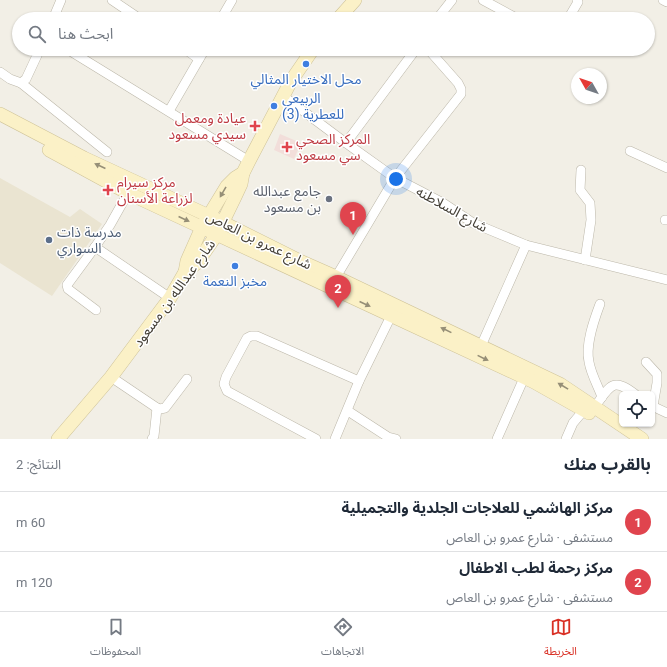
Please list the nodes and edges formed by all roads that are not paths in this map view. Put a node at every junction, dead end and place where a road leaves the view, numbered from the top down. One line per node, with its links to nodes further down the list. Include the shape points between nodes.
1 (61, 0): 10 (street)
2 (112, 0): 11 (street)
3 (232, 0): 12 (street)
4 (355, 0): 13 (street)
5 (452, 0): 14 (street)
6 (483, 0): 15 (street)
7 (577, 0): 16 (street)
8 (663, 0): 9 (street)
9 (667, 2)
10 (56, 12)
11 (130, 12)
12 (225, 12)
13 (344, 12)
14 (442, 12)
15 (505, 12)
16 (572, 12)
17 (37, 56): 26 (street, via 26,79)
18 (79, 56): 28 (street)
19 (195, 56): 24 (street)
20 (200, 56): 24 (street)
21 (308, 56): 27 (street, شارع عبدالله بن مسعود)
22 (411, 56): 31 (street)
23 (434, 56): 38 (street, via 458,83 461,94)
24 (199, 59): 28 (street)
25 (0, 72): 26 (street)
26 (21, 83): 33 (street)
27 (283, 96): 31 (street, شارع السلاطنه); 34 (street, شارع عبدالله بن مسعود)
28 (169, 111): 34 (street)
29 (0, 114): 40 (street, شارع عمرو بن العاص, one-way to 29, via 84,158)
30 (0, 124): 39 (street)
31 (346, 143): 38 (street, شارع السلاطنه)
32 (630, 151): 35 (street)
33 (107, 152)
34 (249, 161): 37 (street, شارع عبدالله بن مسعود)
35 (667, 168)
36 (581, 170): 45 (street, via 580,190 590,203 591,220)
37 (243, 173): 40 (street, one-way to 40, via 227,186); 42 (street, شارع عبدالله بن مسعود, via 236,197)
38 (395, 178): 43 (street, شارع السلاطنه, via 443,202 473,223); 47 (street)
39 (128, 193): 41 (street, one-way to 41); 44 (street)
40 (209, 216): 41 (street); 42 (street, شارع عمرو بن العاص)
41 (202, 227): 42 (street); 46 (street, via 187,261)
42 (220, 228): 46 (street, شارع عبدالله بن مسعود, via 197,263); 47 (street, شارع عمرو بن العاص); 52 (street, one-way to 52)
43 (526, 245): 45 (street, شارع السلاطنه); 53 (street)
44 (94, 247): 49 (street); 51 (street, via 67,285 68,289)
45 (585, 260): 48 (street, شارع السلاطنه)
46 (185, 272): 49 (street, شارع عبدالله بن مسعود)
47 (336, 277): 53 (street, شارع عمرو بن العاص, one-way to 47)
48 (667, 280)
49 (170, 298): 55 (street, شارع عبدالله بن مسعود)
50 (600, 304): 61 (street, via 588,347)
51 (96, 310)
52 (391, 316): 57 (street, one-way to 57); 58 (street)
53 (481, 346): 61 (street, شارع عمرو بن العاص, one-way to 53, via 560,384)
54 (646, 362): 60 (street, via 657,374)
55 (111, 377): 63 (street); 67 (street, شارع عبدالله بن مسعود)
56 (187, 378): 63 (street, via 165,408)
57 (524, 378): 61 (street); 71 (street)
58 (359, 381): 64 (street); 68 (street, via 257,336 246,338 226,377 224,384 227,391)
59 (630, 391): 61 (street, via 623,386 613,386)
60 (655, 394)
61 (594, 405): 72 (street, via 573,423); 73 (street, via 615,430); 74 (street, شارع عمرو بن العاص)
62 (655, 407): 65 (street)
63 (157, 408): 66 (street)
64 (348, 411): 69 (street); 70 (street, via 388,437)
65 (667, 413)
66 (156, 438)
67 (58, 439)
68 (316, 439)
69 (335, 439)
70 (396, 439)
71 (497, 439)
72 (566, 439)
73 (627, 439)
74 (642, 439)

